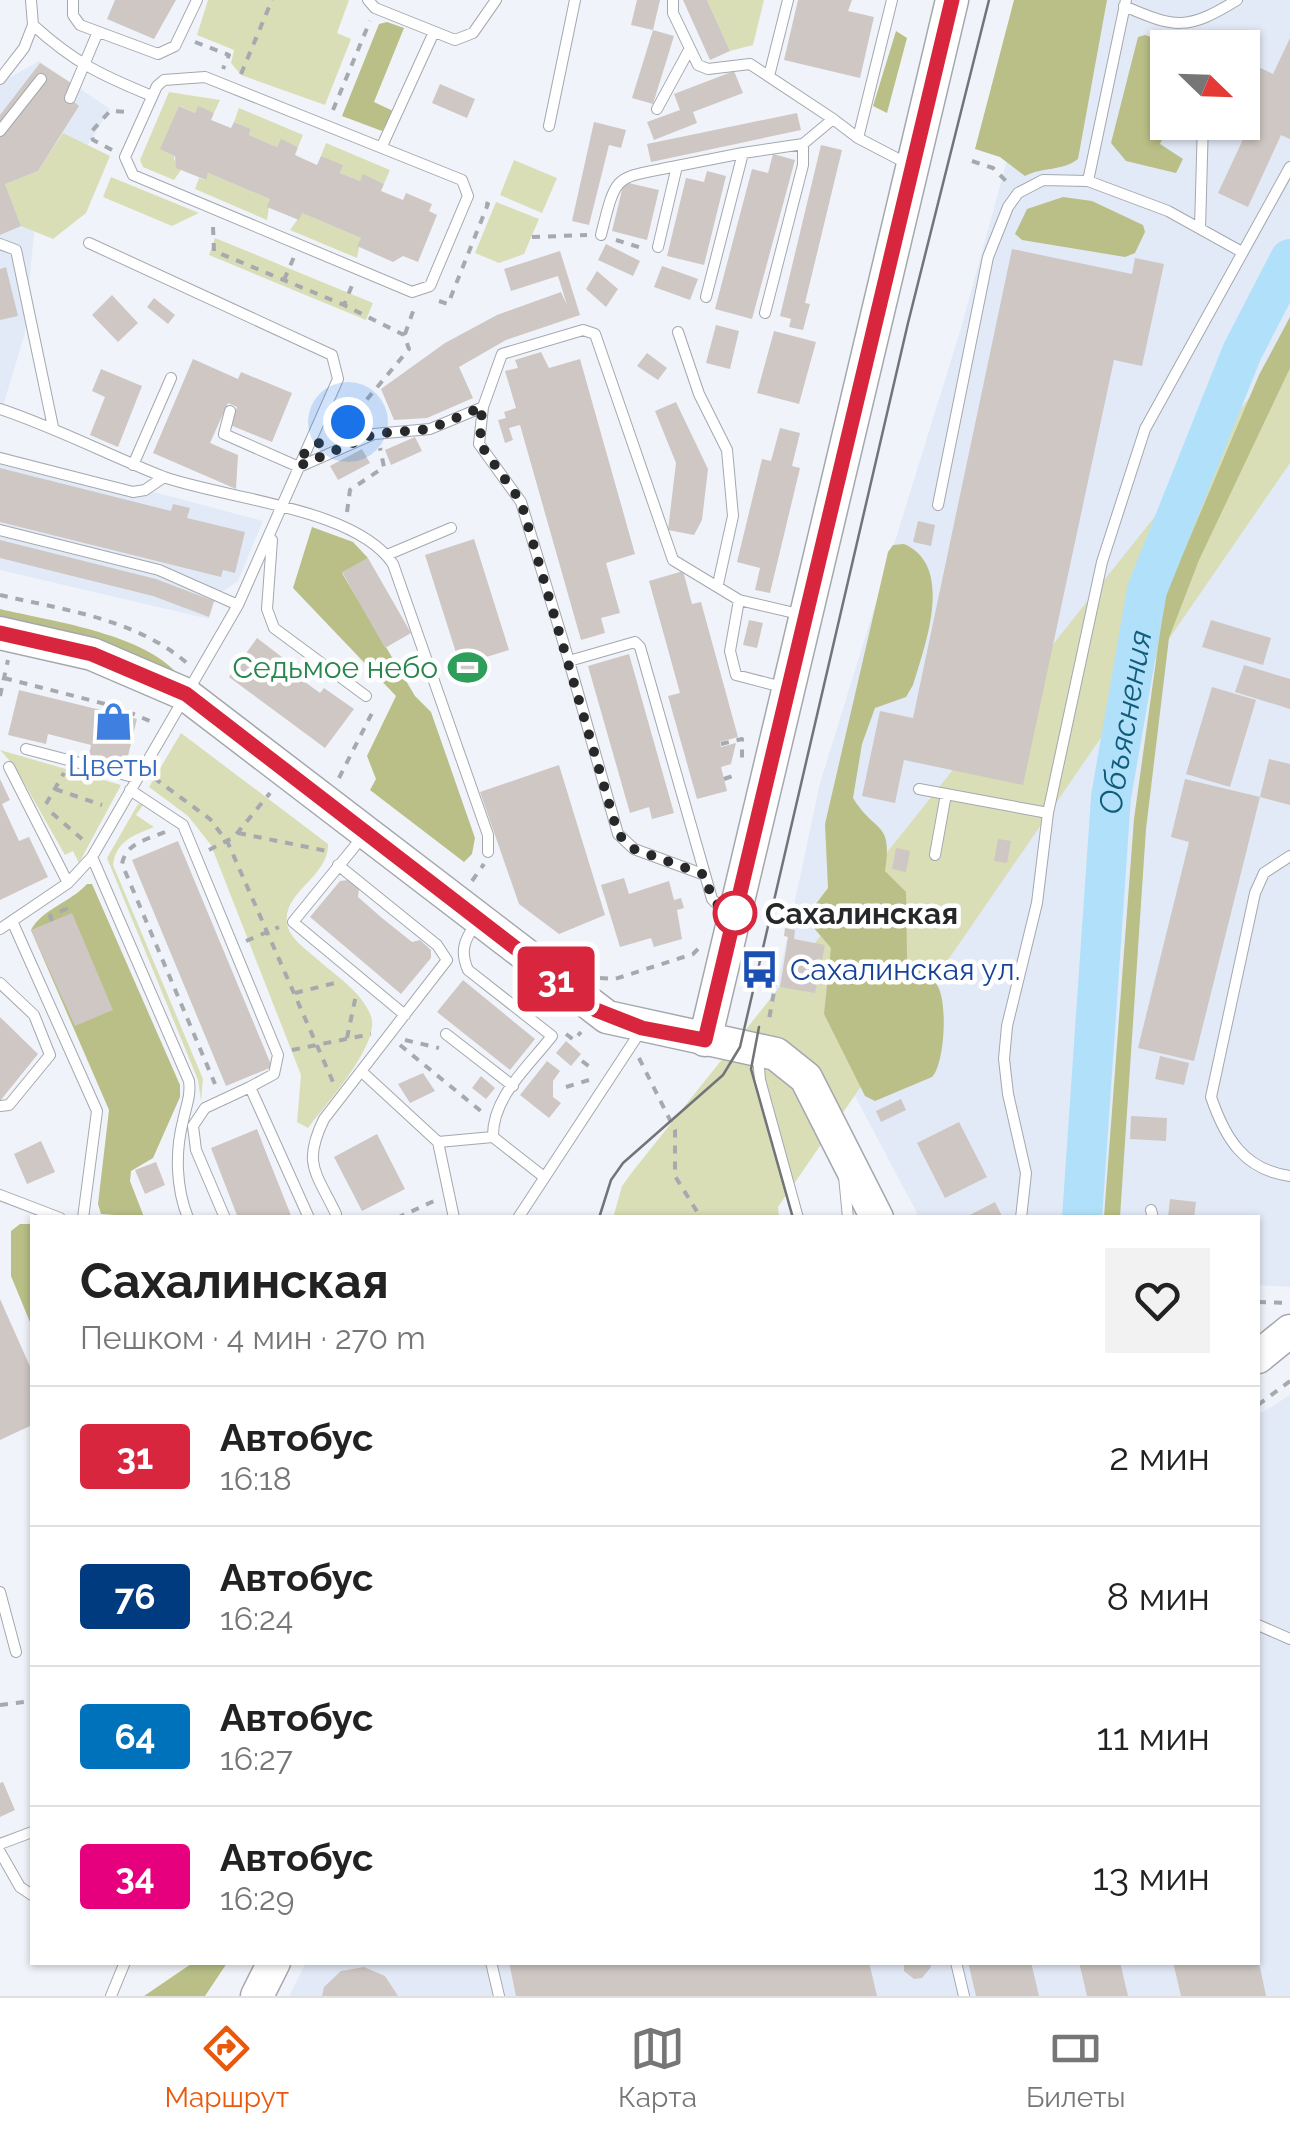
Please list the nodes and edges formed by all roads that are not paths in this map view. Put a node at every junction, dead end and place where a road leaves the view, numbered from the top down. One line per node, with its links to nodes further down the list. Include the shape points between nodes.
1 (32, 0): 13 (lane)
2 (73, 0): 15 (lane, via 80,25)
3 (197, 0): 15 (lane, via 175,46 158,54)
4 (496, 0): 14 (lane, via 472,33 455,40)
5 (575, 0): 25 (lane)
6 (673, 0): 16 (lane)
7 (788, 0): 18 (lane)
8 (892, 0): 27 (lane)
9 (952, 0): 32 (main road)
10 (1236, 0): 11 (lane, via 1170,26)
11 (1125, 3): 35 (lane)
12 (372, 4): 14 (lane)
13 (33, 25): 17 (lane); 19 (lane)
14 (434, 32): 30 (lane)
15 (97, 34): 17 (lane)
16 (689, 50): 18 (lane, via 698,65 739,62); 23 (lane)
17 (84, 68): 21 (lane); 22 (lane)
18 (769, 76): 24 (lane)
19 (0, 78)
20 (41, 79): 26 (lane)
21 (152, 96): 30 (lane, via 164,80 205,77); 30 (lane, via 125,157 133,175 412,292 430,286 468,196 462,180)
22 (70, 98)
23 (657, 109)
24 (833, 119): 27 (lane); 29 (lane)
25 (549, 126)
26 (0, 131)
27 (858, 138): 32 (lane)
28 (1202, 140): 36 (lane)
29 (803, 144): 31 (lane); 43 (lane)
30 (382, 146)
31 (743, 154): 33 (lane); 42 (lane)
32 (912, 165): 63 (main road)
33 (677, 166): 37 (lane, via 614,184); 40 (lane)
34 (1290, 167): 41 (lane)
35 (1088, 181): 36 (lane); 55 (lane, via 1044,180 1018,193 1008,207 988,256)
36 (1200, 228): 41 (lane)
37 (601, 235)
38 (89, 243): 52 (lane, via 332,354 338,379)
39 (0, 244): 49 (lane, via 16,250)
40 (658, 247)
41 (1242, 252): 75 (lane, via 1166,385 1128,476 1102,562)
42 (706, 298)
43 (765, 313)
44 (678, 332): 60 (lane, via 698,394 727,450 733,516)
45 (171, 378): 51 (lane)
46 (482, 407): 52 (lane, via 430,429 374,434); 60 (lane, via 502,354 583,330 595,334 673,560); 65 (lane, via 480,444 521,502)
47 (0, 409): 49 (lane)
48 (230, 411): 52 (lane, via 224,434)
49 (53, 427): 51 (lane)
50 (0, 458): 53 (lane, via 133,492)
51 (133, 464): 53 (lane)
52 (299, 466): 54 (lane)
53 (164, 476): 54 (lane, via 218,494)
54 (282, 504): 58 (lane); 59 (lane, via 346,528)
55 (938, 504)
56 (452, 528): 59 (lane)
57 (0, 530): 62 (lane, via 158,570)
58 (273, 530): 62 (lane); 68 (lane, via 267,609 274,628)
59 (387, 555): 77 (lane, via 488,835)
60 (718, 584): 61 (lane)
61 (739, 600): 63 (lane); 67 (lane, via 730,651 736,675)
62 (238, 605): 66 (lane)
63 (805, 616): 67 (main road)
64 (5, 646): 66 (main road, via 92,654)
65 (569, 661): 82 (lane, via 618,834 634,849); 82 (lane, via 634,642 640,647)
66 (192, 684): 71 (lane); 76 (main road)
67 (788, 688): 85 (main road)
68 (366, 696)
69 (26, 749): 71 (lane)
70 (9, 766): 83 (lane)
71 (139, 774): 73 (lane)
72 (919, 789): 74 (lane)
73 (130, 790): 78 (lane); 96 (lane, via 183,825 278,1055 274,1074)
74 (946, 794): 75 (lane); 79 (lane)
75 (1048, 814): 115 (lane, via 1004,1059 1026,1173)
76 (356, 844): 81 (lane); 84 (main road)
77 (488, 852)
78 (94, 854): 83 (lane); 107 (lane, via 189,1081 178,1157)
79 (936, 855)
80 (1290, 856): 101 (lane, via 1264,873 1255,892 1211,1097 1220,1125 1243,1158)
81 (338, 865): 89 (lane, via 444,952 443,968); 89 (lane, via 292,922)
82 (705, 875): 85 (lane, via 712,899)
83 (68, 883): 86 (lane)
84 (479, 920): 91 (main road); 95 (lane, via 466,937 462,958 468,970 552,1036)
85 (733, 920): 92 (main road)
86 (12, 921): 87 (lane); 106 (lane, via 97,1111)
87 (0, 929)
88 (0, 983): 97 (lane, via 39,1023 50,1054 9,1105)
89 (405, 1015): 94 (lane)
90 (446, 1034): 95 (lane)
91 (637, 1036): 92 (main road); 102 (lane)
92 (705, 1040): 93 (main road)
93 (761, 1051): 100 (main road, via 792,1063 806,1078); 112 (lane, via 757,1068)
94 (361, 1071): 99 (lane); 104 (lane, via 324,1119 310,1158)
95 (513, 1086): 98 (lane, via 497,1106)
96 (250, 1087): 108 (lane, via 196,1117 192,1134); 109 (lane)
97 (0, 1106)
98 (493, 1137): 99 (lane); 102 (lane)
99 (438, 1142): 110 (lane)
100 (848, 1160): 113 (lane, via 842,1183); 114 (main road)
101 (1290, 1176)
102 (544, 1177): 111 (lane)
103 (0, 1195): 105 (lane)
104 (336, 1214)
105 (52, 1215)
106 (83, 1215)
107 (187, 1215)
108 (223, 1215)
109 (308, 1215)
110 (453, 1215)
111 (520, 1215)
112 (797, 1215)
113 (847, 1215)
114 (876, 1215)
115 (1021, 1215)
116 (1260, 1325): 117 (main road)
117 (1290, 1329): 118 (main road)
118 (1260, 1355)
119 (0, 1592): 122 (lane)
120 (1260, 1626): 121 (lane)
121 (1290, 1639)
122 (16, 1652)
123 (30, 1833): 124 (lane)
124 (0, 1844)
125 (0, 1852): 126 (lane)
126 (30, 1894)
127 (124, 1965): 131 (lane)
128 (272, 1965): 132 (main road)
129 (493, 1965): 133 (lane)
130 (957, 1965): 134 (lane)
131 (111, 1996)
132 (256, 1996)
133 (499, 1996)
134 (964, 1996)

